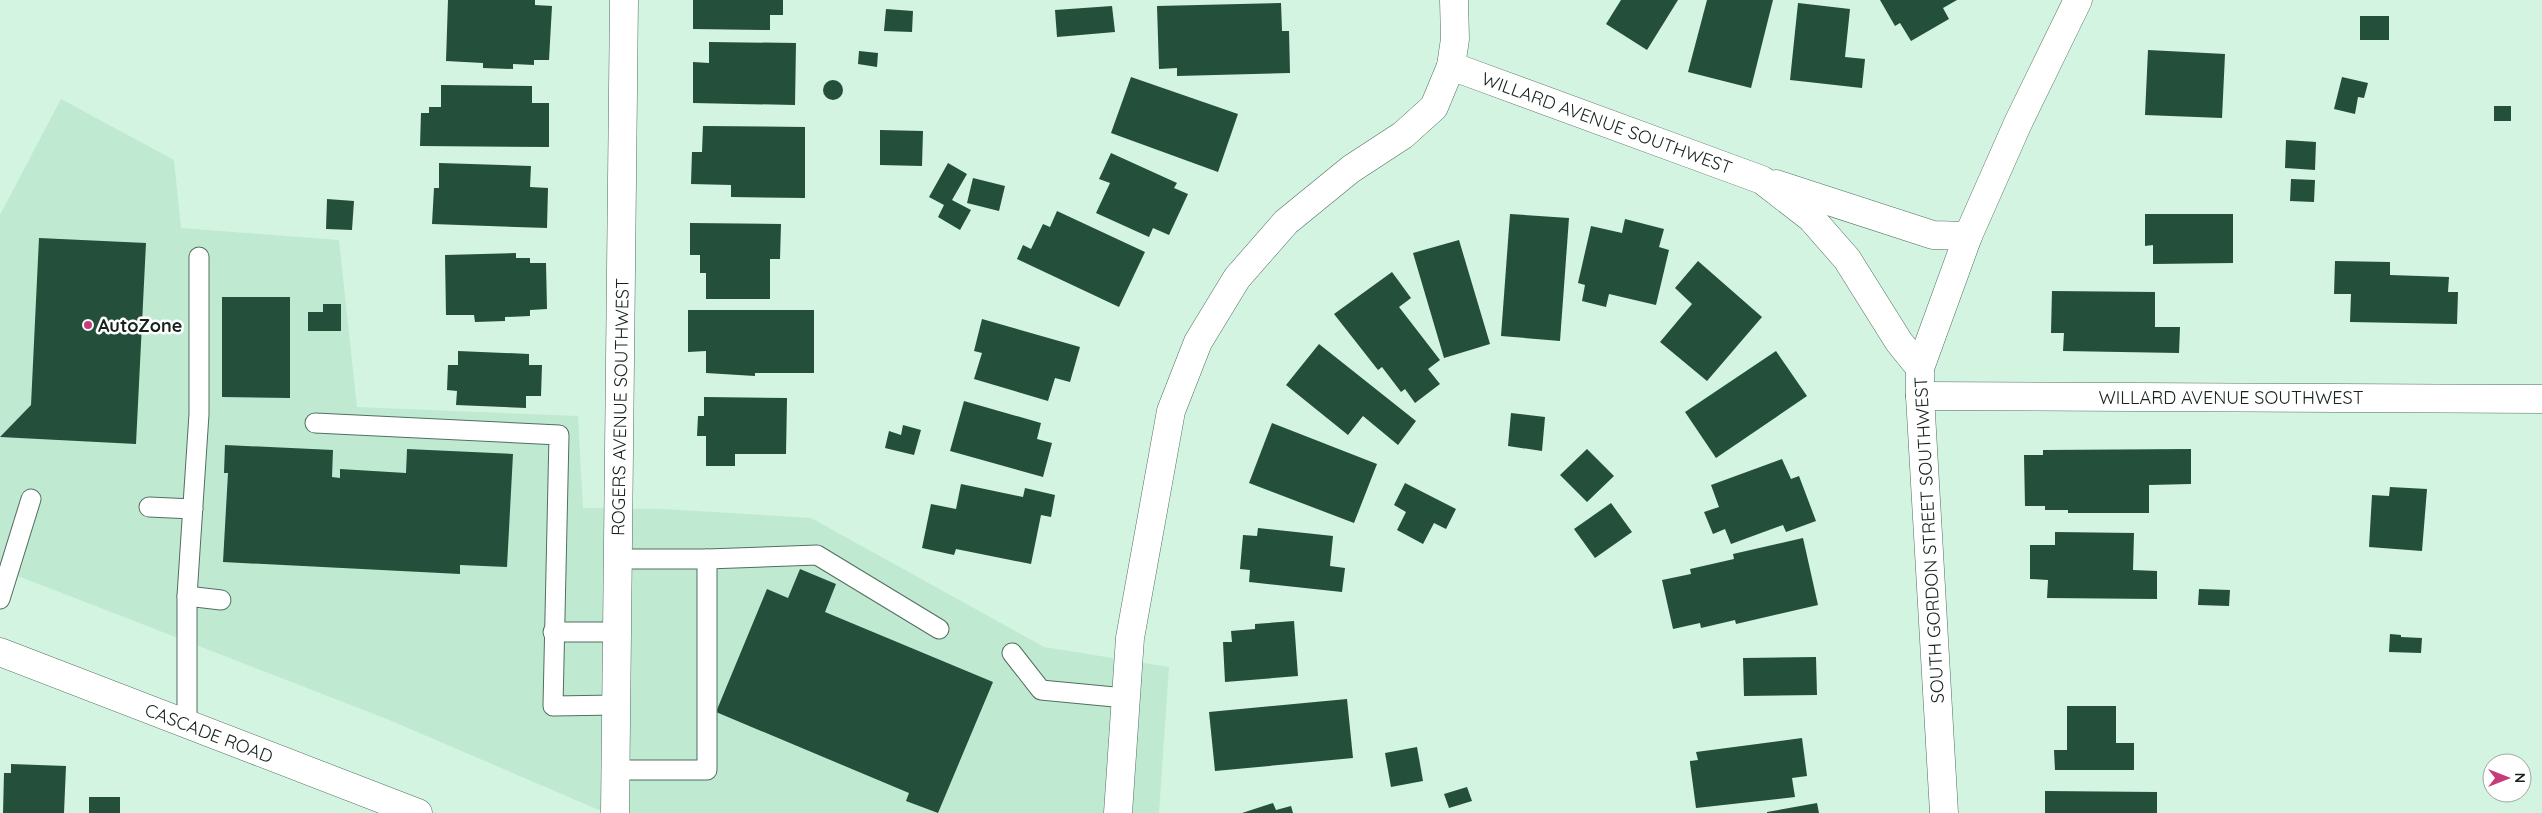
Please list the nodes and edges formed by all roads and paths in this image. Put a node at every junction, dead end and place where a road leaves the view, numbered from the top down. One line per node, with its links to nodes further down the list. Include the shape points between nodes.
1 (624, 0): 15 (street, ROGERS AVENUE SOUTHWEST)
2 (1454, 0): 4 (street, via 1455,39)
3 (2078, 0): 6 (street, SOUTH GORDON STREET SOUTHWEST, via 2018,122)
4 (1451, 66): 5 (street, WILLARD AVENUE SOUTHWEST); 25 (street, via 1434,107 1403,135 1351,169 1286,222 1237,278 1198,342 1171,411 1130,638)
5 (1762, 180): 6 (street, WILLARD AVENUE SOUTHWEST, via 1933,235); 8 (street, WILLARD AVENUE SOUTHWEST, via 1811,218 1847,259 1899,342)
6 (1968, 236): 8 (street, SOUTH GORDON STREET SOUTHWEST)
7 (199, 257): 14 (lane, via 199,414)
8 (1920, 368): 9 (street, SOUTH GORDON STREET SOUTHWEST)
9 (1920, 396): 10 (street, WILLARD AVENUE SOUTHWEST); 32 (street, SOUTH GORDON STREET SOUTHWEST)
10 (2542, 399)
11 (315, 423): 21 (lane, via 559,436)
12 (31, 498): 18 (lane)
13 (149, 507): 14 (lane)
14 (193, 509): 17 (lane)
15 (618, 559): 16 (lane); 22 (street, ROGERS AVENUE SOUTHWEST)
16 (707, 559): 20 (lane, via 817,555); 28 (lane, via 707,770)
17 (187, 596): 19 (lane); 27 (lane)
18 (0, 599)
19 (221, 600)
20 (939, 629)
21 (553, 632): 22 (lane); 26 (lane, via 553,706)
22 (617, 632): 26 (street, ROGERS AVENUE SOUTHWEST)
23 (0, 652): 27 (street, CASCADE ROAD)
24 (1012, 654): 25 (lane, via 1042,690)
25 (1125, 698): 31 (street)
26 (616, 705): 28 (street, ROGERS AVENUE SOUTHWEST)
27 (187, 724): 29 (street, CASCADE ROAD)
28 (616, 770): 30 (street, ROGERS AVENUE SOUTHWEST)
29 (411, 812)
30 (615, 813)
31 (1118, 813)
32 (1944, 813)

